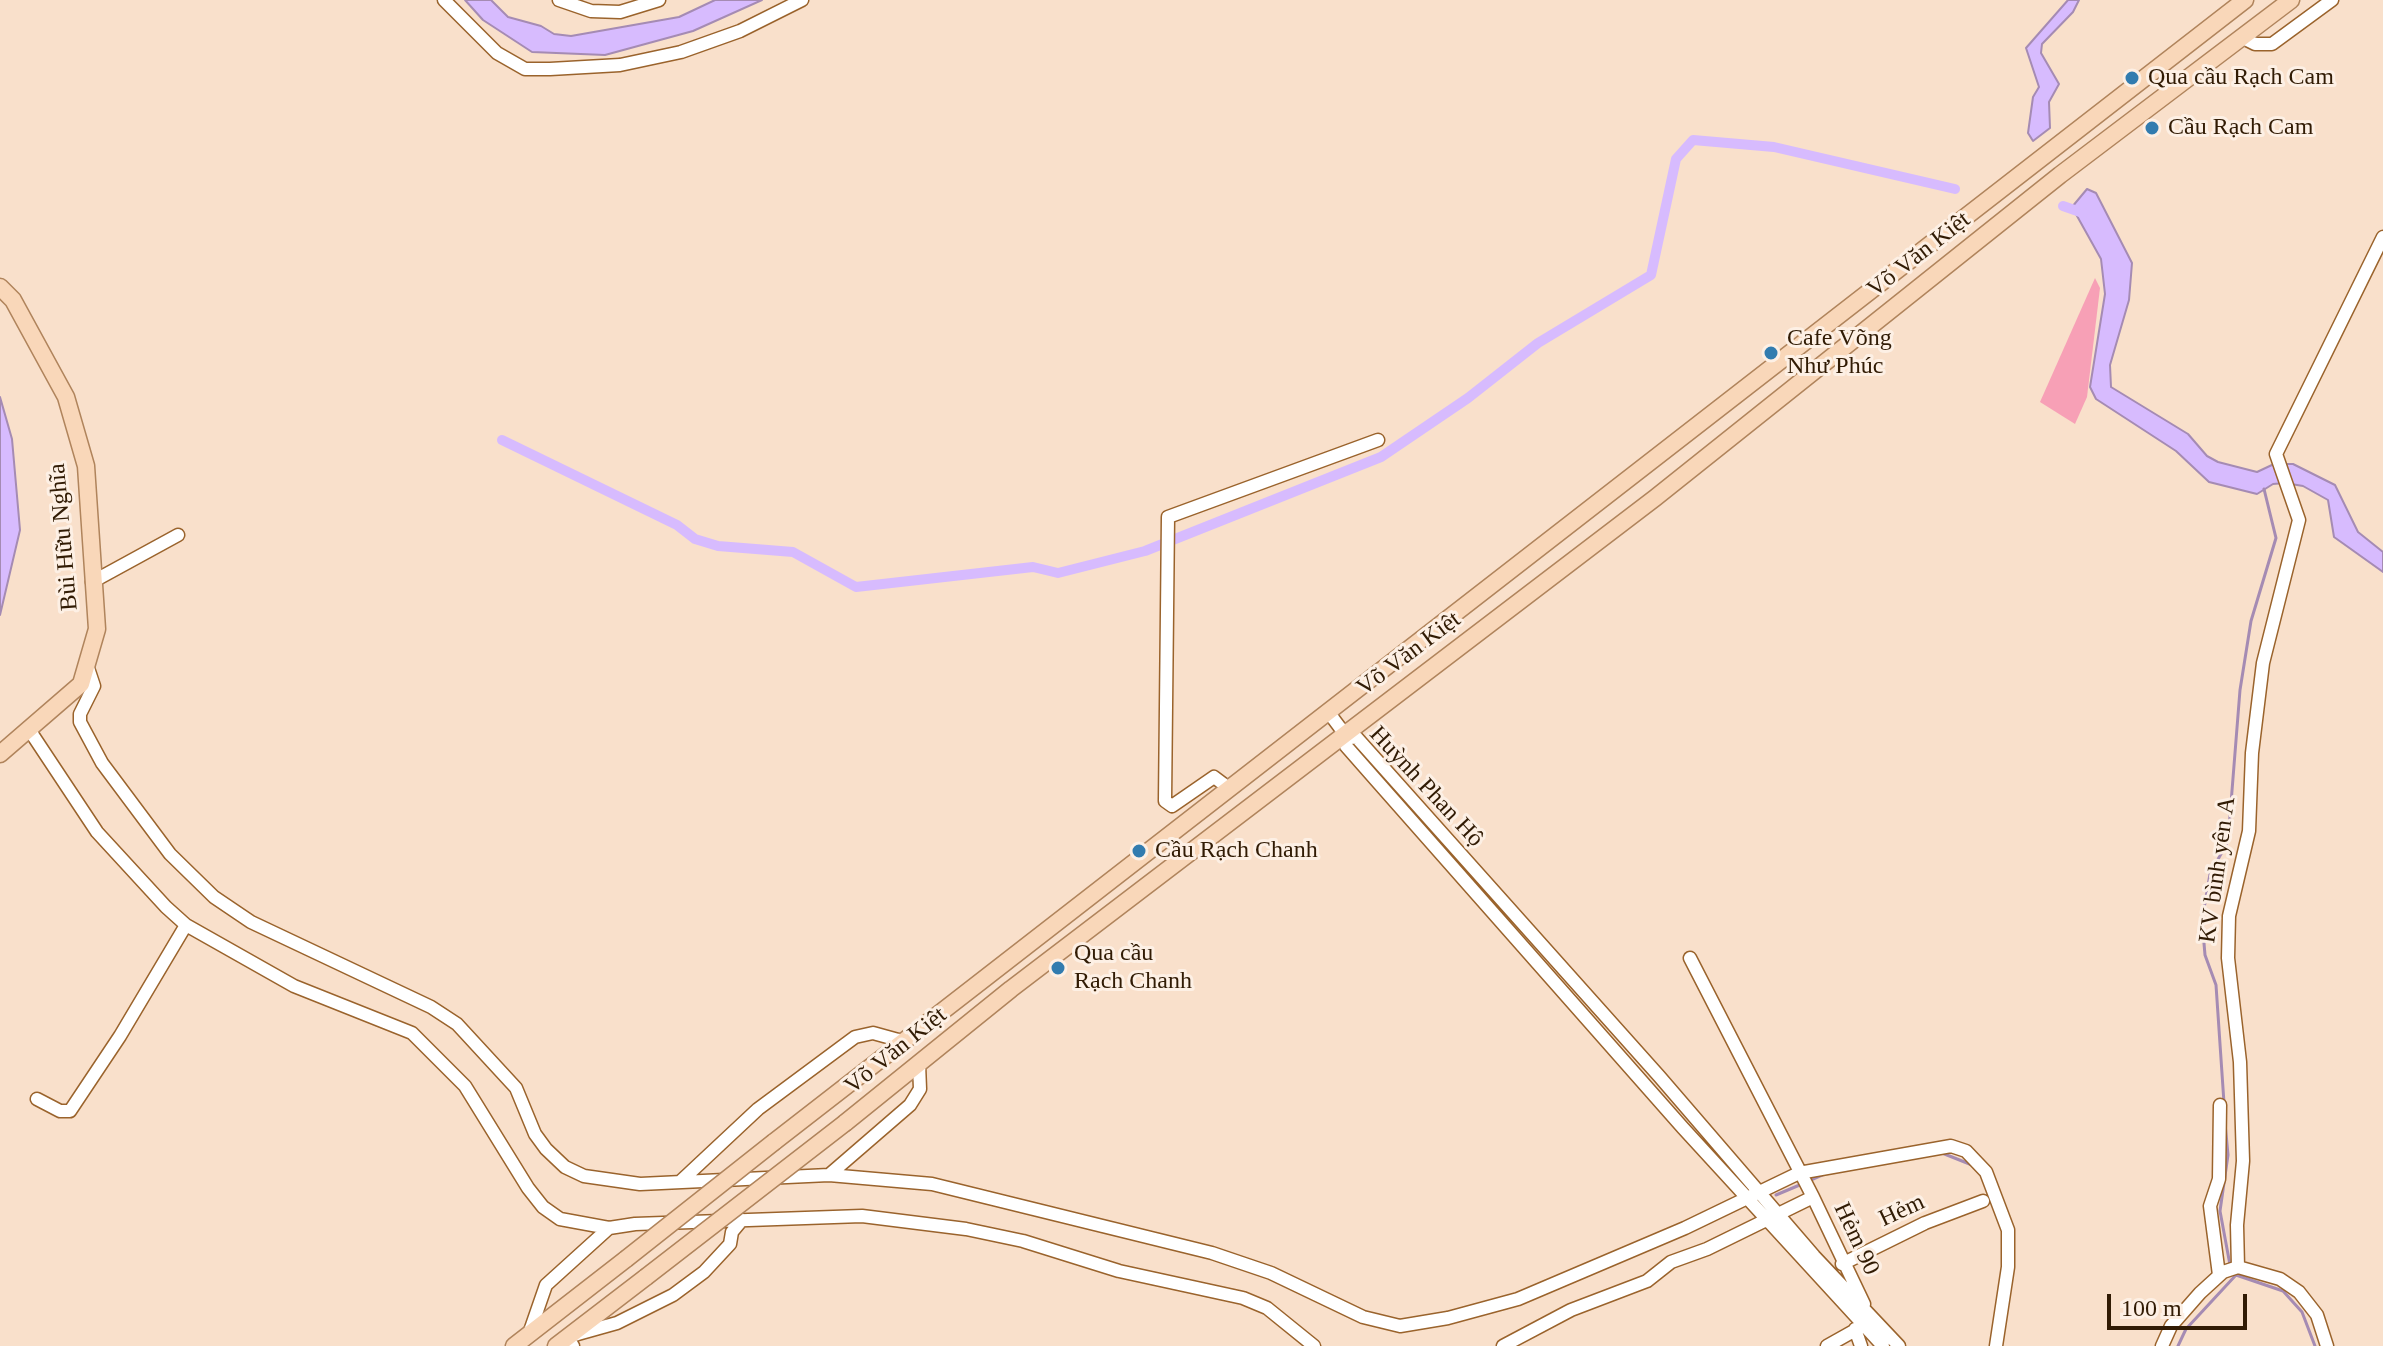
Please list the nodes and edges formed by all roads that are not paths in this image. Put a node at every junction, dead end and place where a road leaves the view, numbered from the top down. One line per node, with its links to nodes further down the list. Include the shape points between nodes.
1 (444, 0): 4 (street, via 497,53 525,69 620,65 681,52 740,31)
2 (559, 0): 3 (street, via 591,11 620,12)
3 (659, 0)
4 (802, 0)
5 (2245, 0): 8 (main road, Võ Văn Kiệt)
6 (2291, 0): 9 (main road, Võ Văn Kiệt)
7 (2332, 0): 9 (street, via 2272,44)
8 (2227, 6): 12 (main road, Võ Văn Kiệt)
9 (2241, 37): 13 (main road, Võ Văn Kiệt)
10 (2383, 237): 40 (street, KV bình yên A, via 2281,440 2277,459 2298,513 2298,528 2263,663 2249,831 2229,916 2243,1134)
11 (0, 287): 16 (main road, Bùi Hữu Nghĩa, via 13,300 66,397 86,466)
12 (1876, 288): 13 (main road); 18 (main road, Võ Văn Kiệt)
13 (1890, 309): 20 (main road, Võ Văn Kiệt)
14 (1378, 440): 22 (street, via 1173,513 1165,523 1165,801 1172,806 1214,777)
15 (178, 535): 16 (street)
16 (92, 582): 17 (main road, Bùi Hữu Nghĩa, via 97,629)
17 (88, 668): 19 (main road, Bùi Hữu Nghĩa, via 81,684); 31 (street, via 94,686 80,719 97,755 170,854 214,897 269,931 457,1024 516,1088 535,1134 565,1167 605,1182)
18 (1329, 713): 20 (street); 22 (main road, Võ Văn Kiệt)
19 (30, 726): 21 (main road); 23 (street, via 97,832)
20 (1346, 736): 26 (main road, Võ Văn Kiệt); 32 (street, Huỳnh Phan Hộ, via 1357,738); 34 (street, Huỳnh Phan Hộ, via 1346,746)
21 (0, 754)
22 (1230, 789): 25 (main road, Võ Văn Kiệt)
23 (186, 925): 27 (street, via 70,1111); 38 (street, via 294,986 412,1033 465,1086 543,1207 560,1219)
24 (1690, 958): 29 (street)
25 (902, 1041): 31 (street, via 873,1033 855,1037 766,1102); 42 (main road, Võ Văn Kiệt, bridge)
26 (919, 1064): 30 (street, via 921,1084 915,1099); 43 (main road, Võ Văn Kiệt, bridge)
27 (37, 1099)
28 (2220, 1105): 40 (street, via 2219,1179 2210,1206)
29 (1801, 1174): 32 (street); 33 (street); 51 (street, via 1942,1145 1977,1160 1993,1183 2008,1230)
30 (829, 1175): 31 (street); 34 (street, via 932,1184 1079,1217 1258,1268 1351,1313 1400,1326 1518,1299)
31 (681, 1181)
32 (1760, 1190): 34 (street); 36 (street, Huỳnh Phan Hộ)
33 (1812, 1194): 36 (street, Hẻm 90); 39 (street, Hẻm 90)
34 (1747, 1196): 36 (street, Huỳnh Phan Hộ)
35 (1983, 1201): 39 (street, Hẻm)
36 (1772, 1215): 41 (street, Huỳnh Phan Hộ); 46 (street, Hẻm 90, via 1671,1262 1647,1281 1571,1310)
37 (742, 1220): 38 (street); 43 (street, via 730,1244 673,1295); 45 (street, via 894,1218 1023,1241 1119,1271 1243,1298 1267,1308)
38 (609, 1228): 42 (street, via 546,1285)
39 (1842, 1264): 41 (street, Hẻm 90)
40 (2229, 1270): 52 (street, via 2179,1315); 53 (street, via 2280,1279 2299,1292 2317,1315)
41 (1863, 1325): 47 (street); 48 (street); 49 (street, Huỳnh Phan Hộ); 50 (street, Huỳnh Phan Hộ)
42 (528, 1335): 44 (main road, Võ Văn Kiệt)
43 (565, 1343)
44 (514, 1346)
45 (1314, 1346)
46 (1503, 1346)
47 (1827, 1346)
48 (1861, 1346)
49 (1883, 1346)
50 (1899, 1346)
51 (1996, 1346)
52 (2162, 1346)
53 (2327, 1346)

